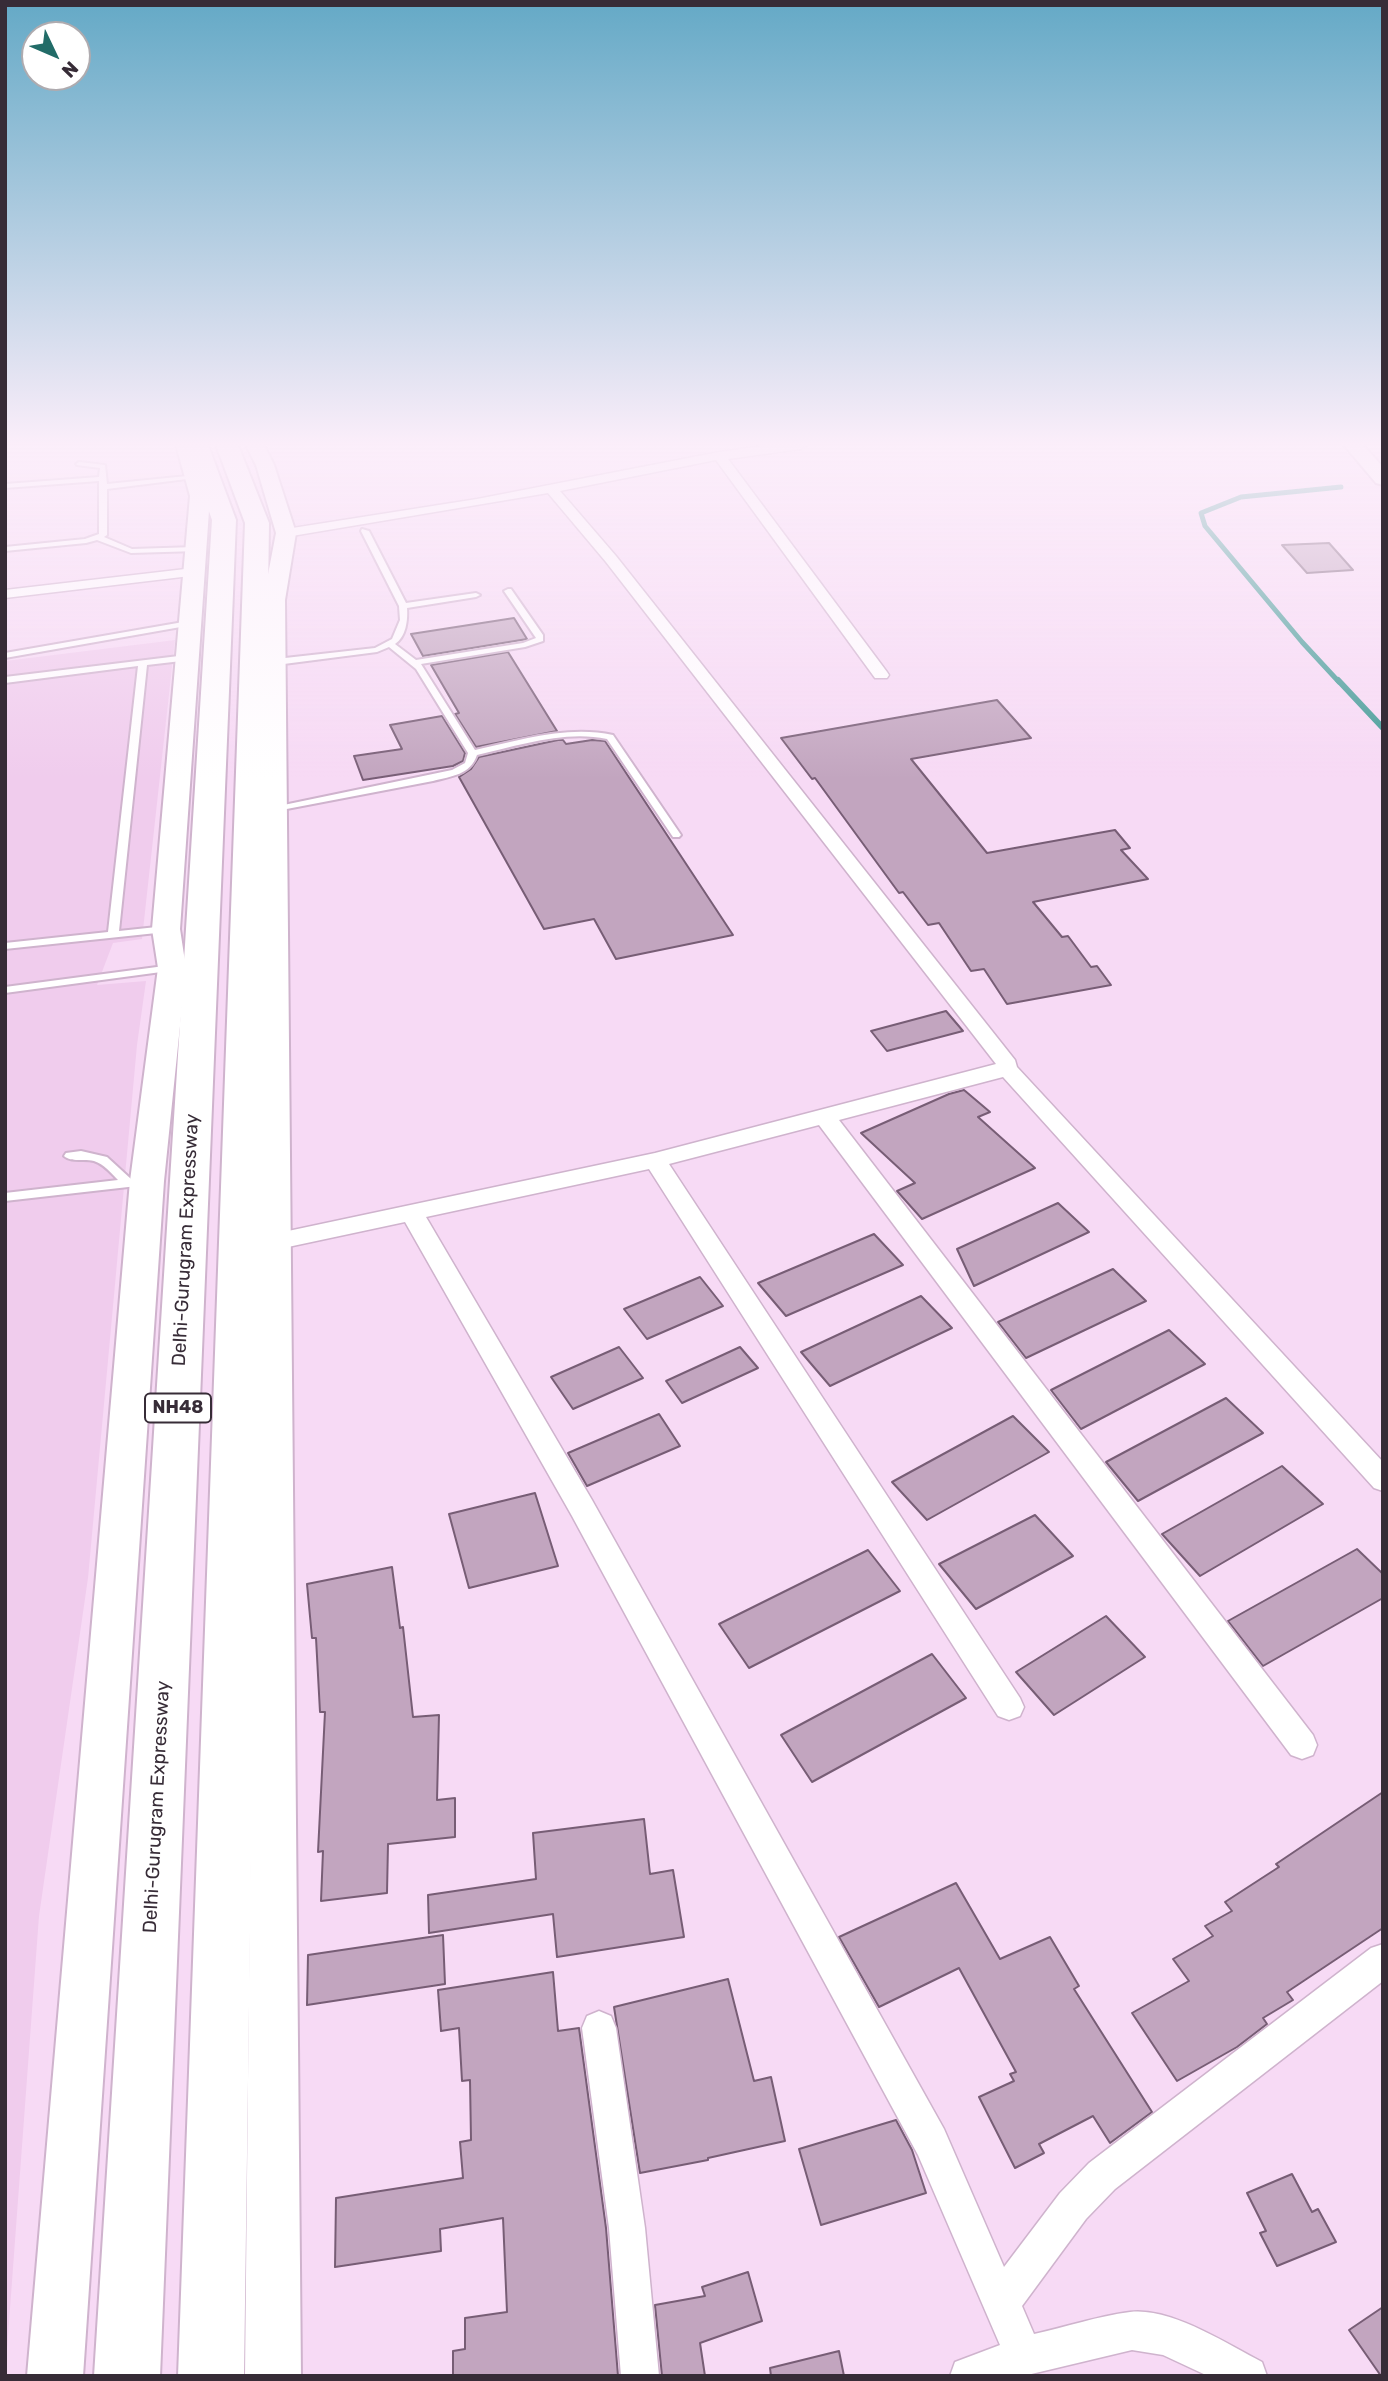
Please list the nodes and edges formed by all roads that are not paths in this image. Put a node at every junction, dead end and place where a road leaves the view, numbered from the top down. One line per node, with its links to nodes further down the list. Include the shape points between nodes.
1 (150, 556): 9 (lane)
2 (195, 556): 9 (main road)
3 (222, 556): 47 (highway, Delhi-Gurugram Expressway / NH48)
4 (256, 556): 48 (highway, NH48)
5 (282, 556): 19 (main road, via 274,600)
6 (378, 556): 14 (lane)
7 (609, 556): 31 (street, via 1008,1061)
8 (793, 556): 21 (street)
9 (194, 568): 11 (street); 13 (street); 15 (main road)
10 (509, 591): 20 (lane, via 540,639)
11 (5, 594)
12 (476, 595): 14 (lane)
13 (5, 602)
14 (403, 606): 16 (lane, via 404,621)
15 (188, 640): 17 (lane); 18 (lane); 26 (main road)
16 (391, 645): 19 (lane); 20 (lane)
17 (5, 656)
18 (143, 662): 22 (lane); 27 (lane)
19 (276, 662): 24 (main road)
20 (414, 663): 23 (lane)
21 (881, 676)
22 (5, 680)
23 (473, 753): 24 (lane, via 469,764 444,776); 25 (lane, via 577,734 610,737)
24 (274, 810): 38 (main road)
25 (676, 835)
26 (166, 929): 27 (lane); 29 (main road)
27 (113, 934): 28 (lane)
28 (5, 946)
29 (172, 968): 30 (lane); 35 (main road)
30 (5, 990)
31 (1007, 1068): 32 (street); 39 (street)
32 (824, 1116): 34 (street); 41 (street)
33 (69, 1156): 35 (lane, via 97,1156)
34 (655, 1160): 37 (street); 40 (street)
35 (137, 1182): 36 (lane); 46 (main road)
36 (5, 1197)
37 (411, 1212): 38 (street); 44 (street, via 582,1508 931,2141)
38 (274, 1242): 49 (main road)
39 (1383, 1480)
40 (1009, 1707)
41 (1302, 1745)
42 (1383, 1960): 44 (street, via 1102,2176 1073,2206)
43 (599, 2028): 50 (street, via 627,2228)
44 (1001, 2303): 45 (street)
45 (1024, 2356): 51 (street); 52 (street, via 1132,2330 1147,2331 1171,2337)
46 (55, 2376)
47 (127, 2376)
48 (211, 2376)
49 (273, 2376)
50 (640, 2376)
51 (969, 2376)
52 (1248, 2376)

